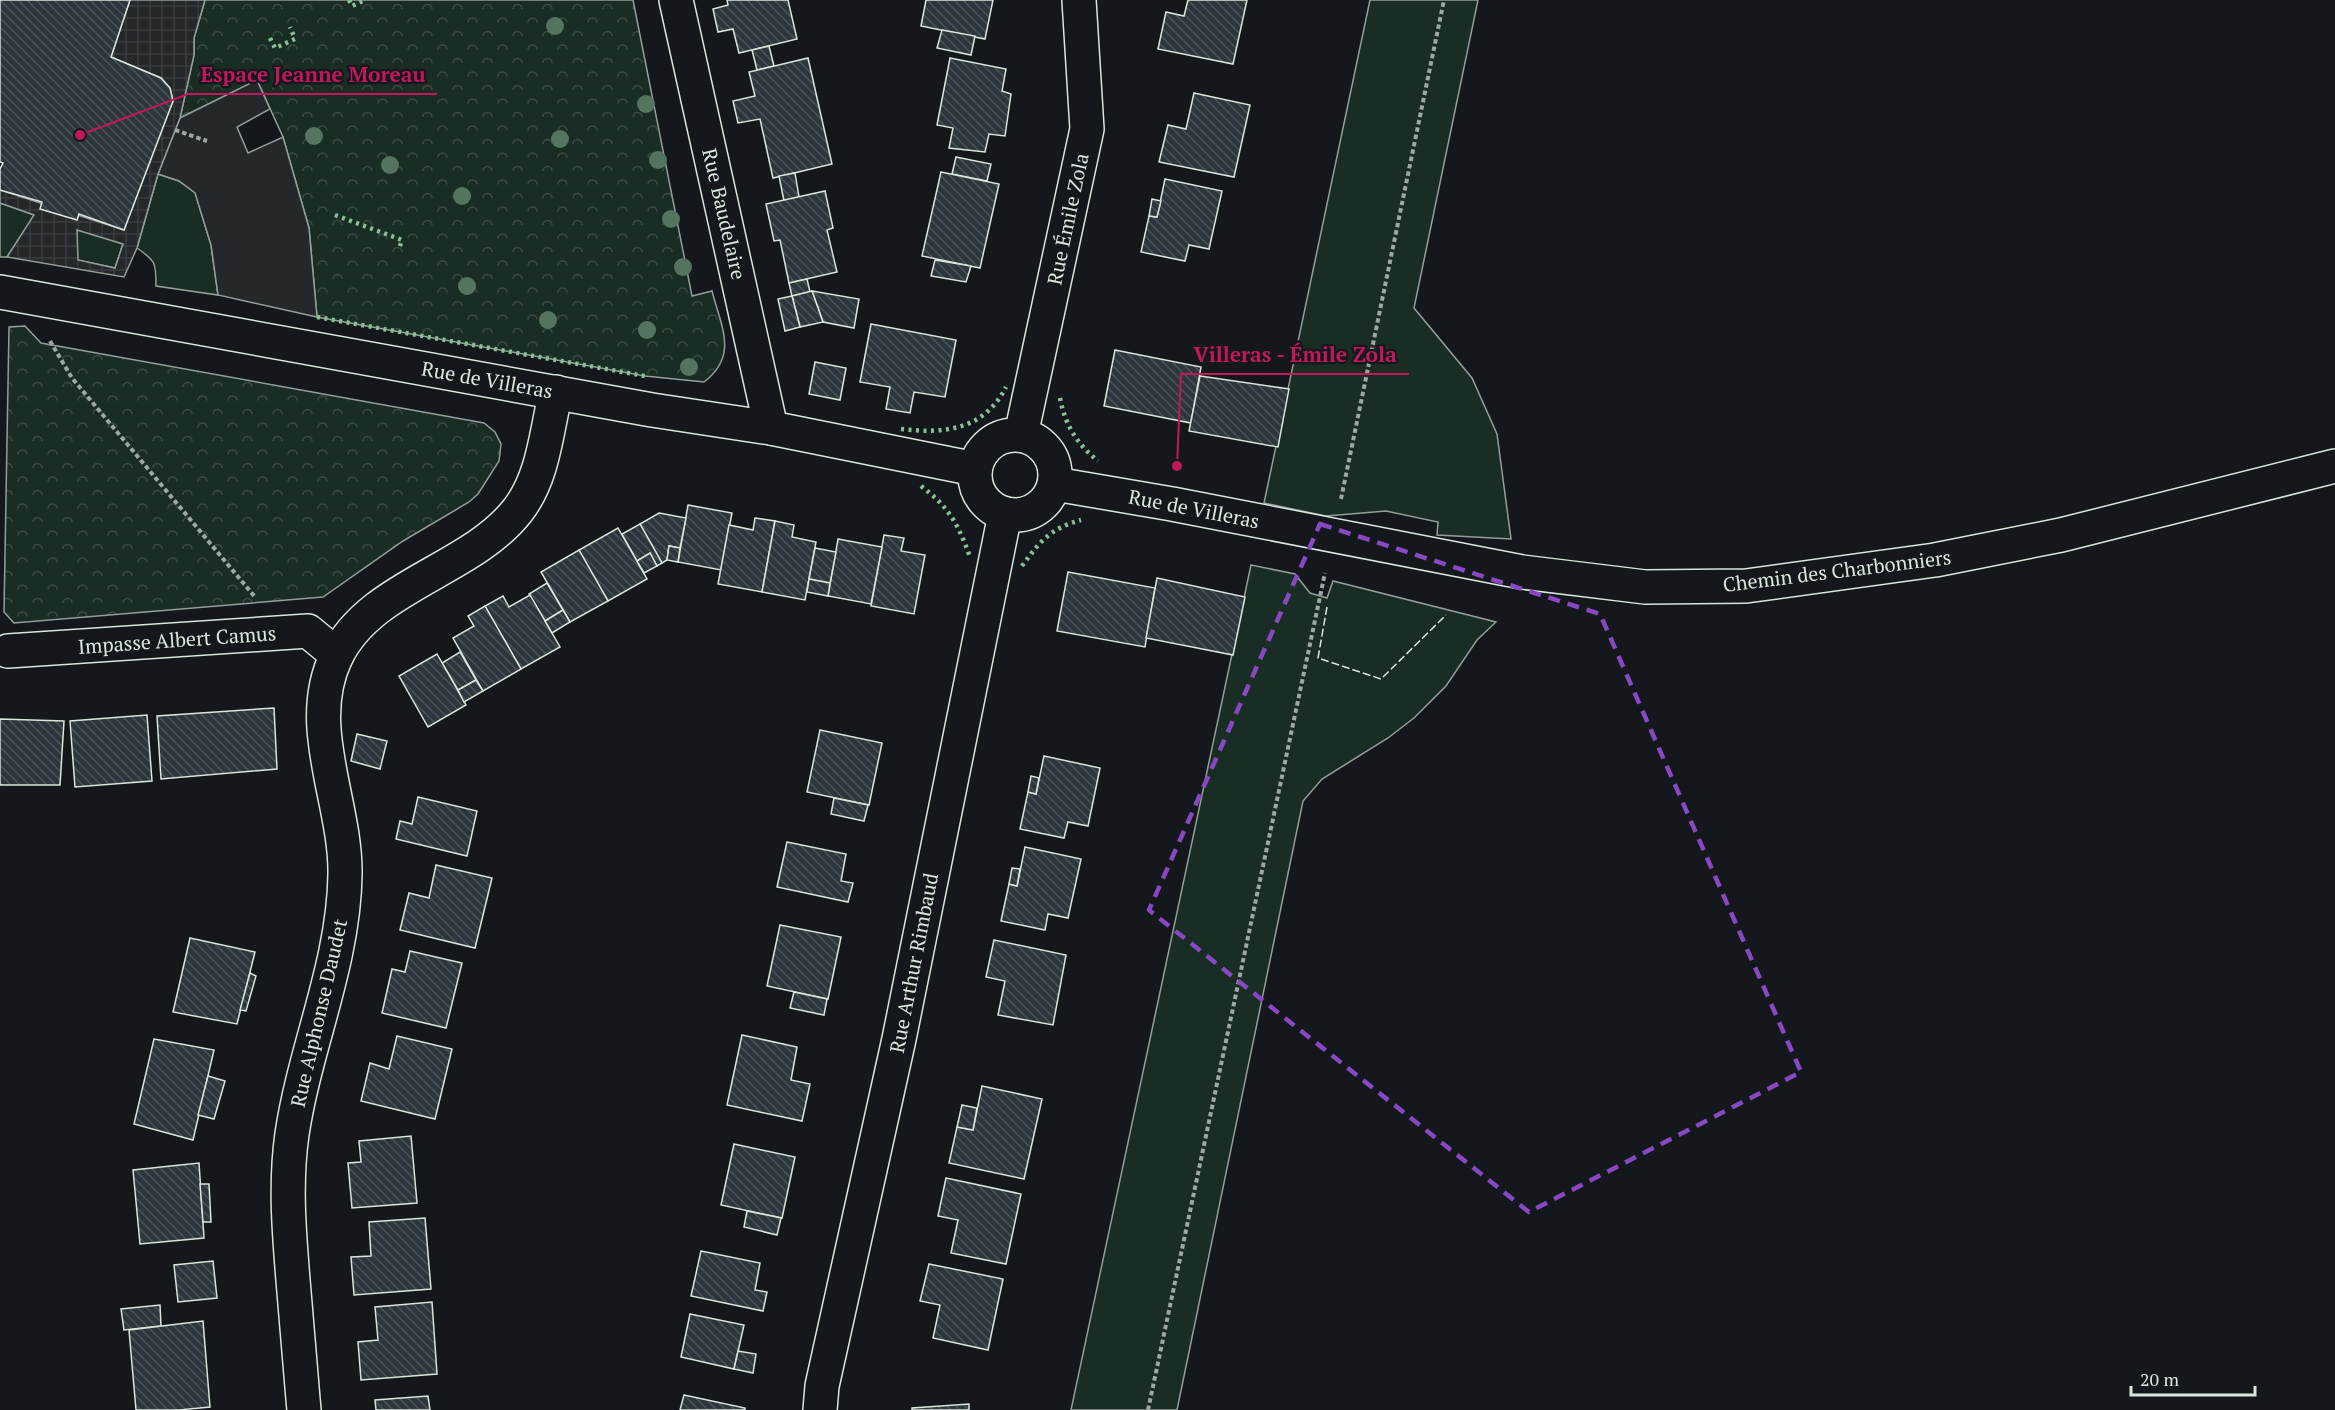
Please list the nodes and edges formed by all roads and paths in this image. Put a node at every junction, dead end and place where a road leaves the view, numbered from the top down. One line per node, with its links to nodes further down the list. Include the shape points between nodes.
1 (676, 0): 9 (street, Rue Baudelaire)
2 (1079, 0): 10 (street, Rue Émile Zola, via 1087,129)
3 (1444, 0): 15 (path)
4 (175, 130): 5 (path)
5 (207, 141)
6 (0, 291): 8 (street, Rue de Villeras)
7 (46, 335): 17 (path, via 72,378)
8 (556, 393): 9 (street, Rue de Villeras); 19 (street, Rue Alphonse Daudet, via 539,473 519,509 491,537 381,606 354,629)
9 (771, 428): 12 (street, Rue de Villeras)
10 (1021, 435): 12 (street, via 1008,435 986,446); 13 (street, via 1045,447 1056,471)
11 (2335, 466): 15 (street, Chemin des Charbonniers, via 2049,538 1935,561 1746,586 1633,586 1522,572)
12 (975, 469): 14 (street, via 978,492 994,510)
13 (1055, 484): 14 (street, via 1050,496 1031,513); 15 (street, Rue de Villeras, via 1172,504)
14 (1005, 514): 21 (street, Rue Arthur Rimbaud)
15 (1336, 520)
16 (1326, 567): 22 (path)
17 (262, 606)
18 (8, 651): 19 (street, Impasse Albert Camus, via 308,631)
19 (337, 655): 20 (street, Rue Alphonse Daudet, via 327,679 324,736 342,824 342,925 293,1131 288,1170 287,1212)
20 (304, 1410)
21 (820, 1410)
22 (1148, 1410)

